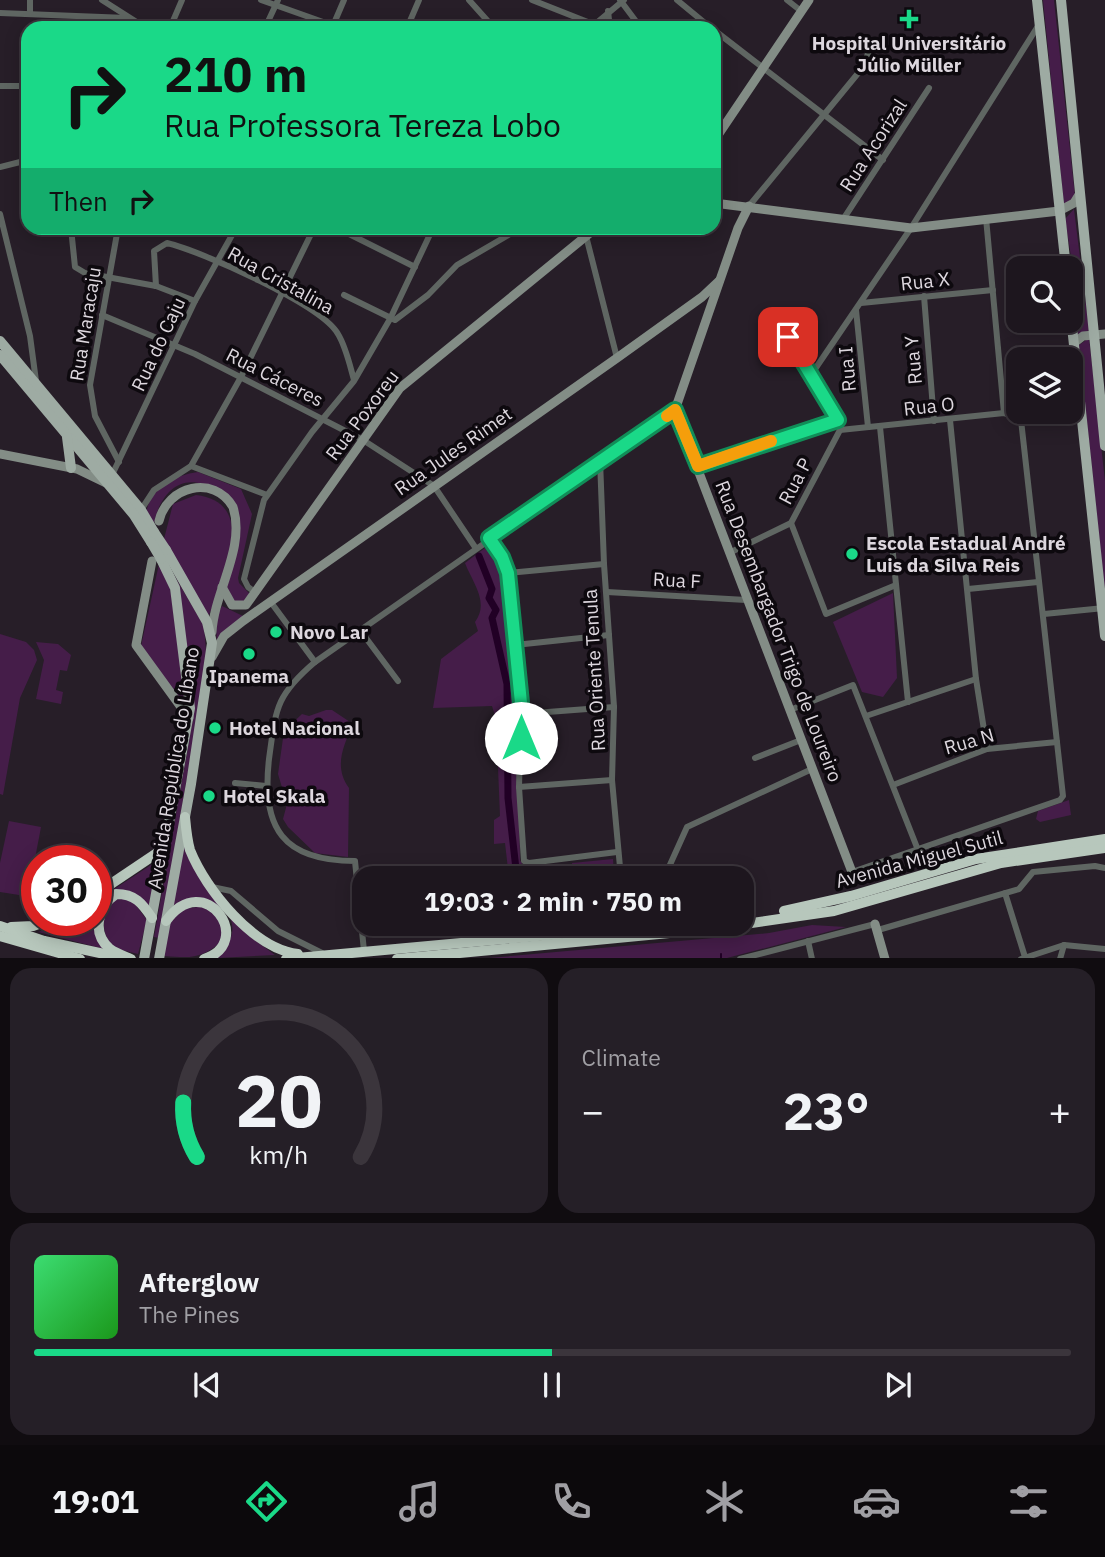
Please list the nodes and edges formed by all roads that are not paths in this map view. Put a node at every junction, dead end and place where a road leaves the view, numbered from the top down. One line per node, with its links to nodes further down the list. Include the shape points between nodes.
1 (30, 0): 19 (street)
2 (102, 0): 20 (street)
3 (182, 0): 22 (street)
4 (261, 0): 15 (street)
5 (344, 0): 25 (street)
6 (419, 0): 26 (street)
7 (469, 0): 27 (street)
8 (531, 0): 28 (street)
9 (677, 0): 32 (street)
10 (787, 0): 17 (street)
11 (809, 0): 17 (street)
12 (1037, 0): 33 (main road)
13 (1061, 0): 45 (main road)
14 (622, 1): 16 (street); 31 (street)
15 (277, 3): 23 (street); 24 (street)
16 (608, 12): 29 (street); 30 (street)
17 (801, 12): 36 (street)
18 (0, 13): 19 (street)
19 (30, 13): 20 (street)
20 (127, 18): 21 (street)
21 (133, 21)
22 (173, 21)
23 (268, 21)
24 (320, 21)
25 (337, 21)
26 (410, 21)
27 (488, 21)
28 (584, 21)
29 (598, 21)
30 (609, 21)
31 (636, 21)
32 (703, 21)
33 (1039, 24): 48 (main road); 52 (street)
34 (721, 36): 36 (street)
35 (870, 47): 40 (street, via 863,66)
36 (763, 70): 40 (street); 41 (street)
37 (0, 86): 38 (street)
38 (21, 86)
39 (929, 88): 42 (street, Rua Acorizal)
40 (825, 115): 42 (street); 47 (street)
41 (721, 131)
42 (883, 160): 50 (street, Rua Acorizal)
43 (21, 162): 44 (street)
44 (0, 167)
45 (1079, 195): 48 (street); 82 (main road)
46 (721, 204): 47 (street)
47 (749, 206): 50 (street); 66 (street)
48 (1059, 211): 51 (street); 62 (main road)
49 (0, 214): 91 (street, via 30,337)
50 (844, 218): 52 (street)
51 (986, 218): 52 (street); 68 (street)
52 (911, 228): 74 (street)
53 (72, 235): 65 (street, via 75,267)
54 (116, 235): 65 (street, Rua Maracaju)
55 (232, 235): 63 (street, Rua do Caju)
56 (310, 235): 69 (street)
57 (351, 235): 64 (street)
58 (430, 235): 64 (street)
59 (508, 235): 79 (street, via 457,265 411,309)
60 (580, 235): 102 (street, Rua Poxoreu, via 400,388)
61 (586, 235): 87 (street)
62 (1065, 256)
63 (217, 262): 67 (street, Rua Cristalina, via 167,243 154,251); 69 (street, Rua Cristalina); 73 (street, Rua do Caju)
64 (415, 267): 79 (street)
65 (107, 277): 67 (street); 77 (street, Rua Maracaju)
66 (722, 278): 72 (street, Rua Jules Rimet); 76 (street)
67 (156, 286): 73 (street)
68 (992, 290): 71 (street, Rua X); 93 (street)
69 (281, 294): 89 (street); 90 (street, Rua Cristalina, via 330,323 339,334)
70 (344, 295): 79 (street)
71 (924, 296): 74 (street, Rua X); 97 (street, Rua Y)
72 (702, 297): 76 (street); 87 (street, Rua Jules Rimet)
73 (195, 301): 85 (street, Rua do Caju)
74 (861, 303): 75 (street)
75 (856, 310): 88 (street); 98 (street, Rua I)
76 (709, 312): 92 (street)
77 (102, 315): 85 (street, Rua Cáceres); 106 (street, Rua Maracaju, via 90,385 94,416)
78 (776, 318): 88 (street)
79 (390, 319): 90 (street)
80 (0, 333): 91 (main road, Avenida República do Líbano)
81 (1073, 333): 84 (main road)
82 (1100, 335): 84 (street, via 1083,336); 103 (main road)
83 (0, 341): 91 (main road, Avenida República do Líbano)
84 (1074, 344): 131 (main road)
85 (175, 345): 89 (street, Rua Cáceres); 106 (street, Rua do Caju)
86 (0, 355): 101 (main road, Avenida República do Líbano)
87 (617, 358): 111 (street, Rua Jules Rimet)
88 (811, 374): 95 (street)
89 (241, 377): 94 (street, Rua Cáceres); 107 (street)
90 (354, 381): 94 (street)
91 (36, 383): 110 (main road, Avenida República do Líbano)
92 (675, 410): 105 (street); 108 (street, Rua Desembargador Trigo de Loureiro)
93 (1004, 413): 96 (street, Rua O); 123 (street, Rua O, via 1021,420)
94 (322, 418): 102 (street, Rua Cáceres); 112 (street)
95 (838, 420): 100 (street); 108 (street)
96 (950, 420): 97 (street, Rua O); 126 (street)
97 (934, 421): 99 (street, Rua O)
98 (868, 426): 99 (street, Rua O); 100 (street, Rua O)
99 (880, 427): 124 (street)
100 (839, 430): 115 (street, Rua P)
101 (67, 436): 109 (main road); 110 (main road, Avenida República do Líbano)
102 (363, 440): 111 (street, Rua Cáceres); 128 (street, Rua Poxoreu)
103 (1105, 446)
104 (0, 454): 109 (street)
105 (600, 460): 117 (street); 121 (street, Rua Oriente Tenula)
106 (118, 462): 110 (street, Rua do Caju)
107 (191, 466): 112 (street); 113 (street, via 154,490)
108 (698, 466): 119 (street, Rua Desembargador Trigo de Loureiro)
109 (71, 468): 110 (street)
110 (110, 480): 113 (main road, Avenida República do Líbano); 116 (main road, Avenida República do Líbano)
111 (434, 486): 118 (street, Rua Cáceres); 130 (street, Rua Jules Rimet)
112 (267, 495): 128 (street, via 258,514 245,576 246,585)
113 (141, 510): 116 (main road, Avenida República do Líbano)
114 (159, 521): 125 (street, via 166,502 182,490 207,489 227,498 236,522)
115 (790, 523): 119 (street, Rua P); 124 (street, via 826,614)
116 (153, 537): 120 (main road, Avenida República do Líbano, bridge)
117 (489, 538): 118 (street); 122 (street)
118 (475, 547): 133 (street)
119 (729, 553): 129 (street, Rua Desembargador Trigo de Loureiro)
120 (160, 557): 136 (main road, Avenida República do Líbano, via 205,618); 147 (main road, Avenida República do Líbano, via 175,588); 147 (street, via 136,645)
121 (604, 564): 122 (street); 127 (street, Rua Oriente Tenula)
122 (508, 573): 137 (street)
123 (1038, 582): 126 (street); 132 (street)
124 (896, 585): 142 (street)
125 (222, 587): 128 (street, via 229,602 239,607); 136 (street)
126 (968, 590): 140 (street)
127 (607, 592): 129 (street, Rua F); 134 (street, Rua Oriente Tenula)
128 (256, 593)
129 (746, 600): 144 (street, Rua Desembargador Trigo de Loureiro)
130 (270, 601): 138 (street, Rua Jules Rimet, via 224,636); 139 (street)
131 (1103, 608): 132 (street); 135 (main road)
132 (1044, 614): 149 (street)
133 (360, 629): 139 (street); 141 (street)
134 (609, 635): 137 (street); 143 (street, Rua Oriente Tenula)
135 (1105, 636)
136 (211, 637): 138 (main road, Avenida República do Líbano)
137 (515, 645): 145 (street)
138 (211, 659): 158 (main road, Avenida República do Líbano)
139 (315, 662): 156 (street, via 277,705)
140 (976, 678): 142 (street); 150 (street)
141 (398, 681)
142 (908, 702): 146 (street)
143 (614, 707): 145 (street); 153 (street, Rua Oriente Tenula)
144 (790, 710): 146 (street, via 853,685); 148 (street, Rua Desembargador Trigo de Loureiro)
145 (522, 713): 157 (street)
146 (866, 716): 155 (street)
147 (189, 719): 162 (main road, Avenida República do Líbano)
148 (801, 740): 151 (street); 152 (street, Rua Desembargador Trigo de Loureiro)
149 (1058, 742): 150 (street, Rua N); 163 (street, via 1061,800)
150 (987, 749): 155 (street, Rua N)
151 (755, 758)
152 (812, 769): 166 (street, via 687,827); 168 (street, Rua Desembargador Trigo de Loureiro)
153 (612, 780): 157 (street); 164 (street, Rua Oriente Tenula)
154 (235, 783): 156 (street)
155 (893, 785): 163 (street)
156 (266, 786): 185 (street, via 271,817 285,842 317,858 355,861)
157 (519, 787): 164 (street, via 526,863)
158 (185, 817): 170 (highway, via 190,850); 175 (main road, Avenida República do Líbano)
159 (1105, 839): 160 (highway, Avenida Miguel Sutil)
160 (1070, 847): 161 (highway, Avenida Miguel Sutil); 172 (highway, Avenida Miguel Sutil, via 976,859)
161 (1105, 848)
162 (163, 849): 169 (highway); 174 (main road, Avenida República do Líbano)
163 (918, 850): 168 (street)
164 (617, 852): 165 (street, Rua Oriente Tenula)
165 (619, 866)
166 (669, 866)
167 (1105, 868): 171 (street, via 1033,872 1022,887)
168 (852, 872)
169 (112, 883)
170 (212, 887): 186 (street, via 231,891 278,931); 187 (highway, via 262,942)
171 (1006, 893): 178 (street); 199 (street)
172 (854, 902): 173 (highway, Avenida Miguel Sutil); 195 (highway, Avenida Miguel Sutil, via 711,929)
173 (754, 915)
174 (152, 918): 190 (highway, via 141,902 125,894 116,894 102,908 99,930 104,941 111,950); 191 (main road, Avenida República do Líbano)
175 (166, 921): 192 (main road, Avenida República do Líbano); 193 (highway, via 182,904 205,903 215,908 226,928 226,940 220,950)
176 (0, 925): 177 (highway); 190 (highway, via 44,941)
177 (21, 926)
178 (876, 927): 181 (street); 198 (street)
179 (0, 936): 183 (highway)
180 (521, 936): 185 (highway)
181 (808, 941): 196 (street); 197 (street)
182 (1064, 945): 184 (street); 199 (street); 200 (street)
183 (40, 948): 188 (highway); 189 (highway)
184 (1105, 949)
185 (364, 951): 186 (highway)
186 (327, 955): 187 (highway)
187 (315, 956): 194 (highway)
188 (50, 958)
189 (80, 958)
190 (131, 958)
191 (144, 958)
192 (159, 958)
193 (204, 958)
194 (286, 958)
195 (404, 958)
196 (740, 958)
197 (811, 958)
198 (885, 958)
199 (1023, 958)
200 (1060, 958)

